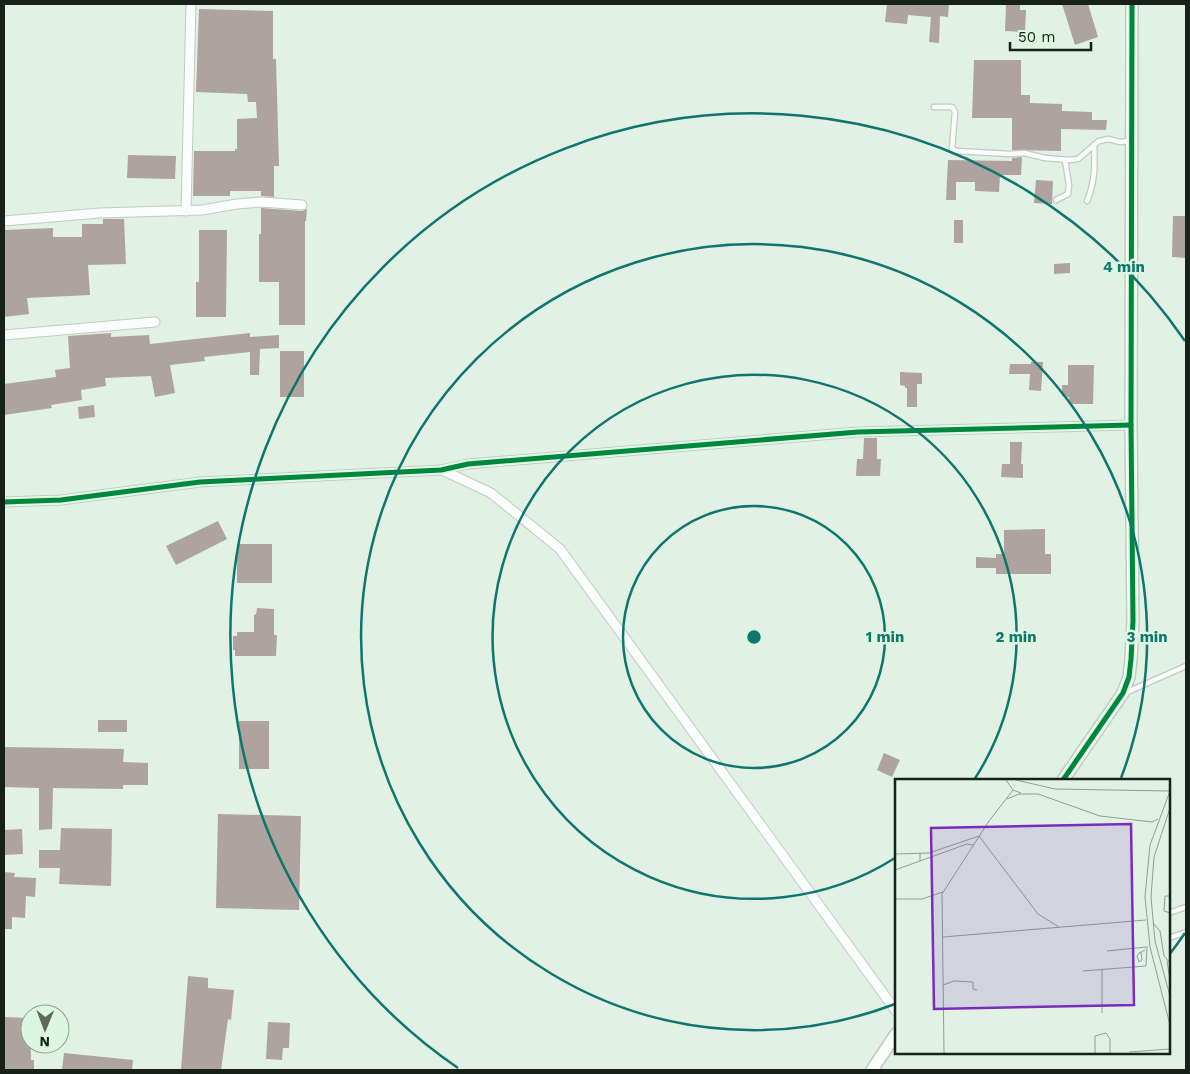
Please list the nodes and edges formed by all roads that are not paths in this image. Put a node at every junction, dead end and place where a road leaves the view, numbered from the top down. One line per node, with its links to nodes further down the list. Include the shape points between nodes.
1 (191, 4): 10 (street)
2 (1132, 4): 4 (street)
3 (934, 107): 6 (lane, via 952,107 955,112 952,149 1024,153)
4 (1133, 141): 5 (lane, via 1108,139); 14 (street)
5 (1094, 145): 6 (lane, via 1078,159); 8 (lane, via 1094,174)
6 (1065, 160): 7 (lane, via 1068,194)
7 (1056, 200)
8 (1087, 201)
9 (302, 205): 10 (street, via 261,202)
10 (186, 211): 11 (street, via 100,213)
11 (4, 221)
12 (155, 322): 13 (street)
13 (4, 335)
14 (1131, 425): 15 (street, via 858,432 477,463); 18 (street, via 1133,621 1129,677)
15 (441, 470): 16 (street, via 200,482 61,500); 24 (street, via 491,492 560,549)
16 (4, 502)
17 (1186, 666): 18 (lane)
18 (1123, 693): 19 (street)
19 (1064, 779)
20 (1186, 907): 21 (lane)
21 (1170, 913)
22 (1186, 932): 23 (lane)
23 (1170, 938)
24 (895, 1011)
25 (895, 1036): 26 (street)
26 (872, 1070)

